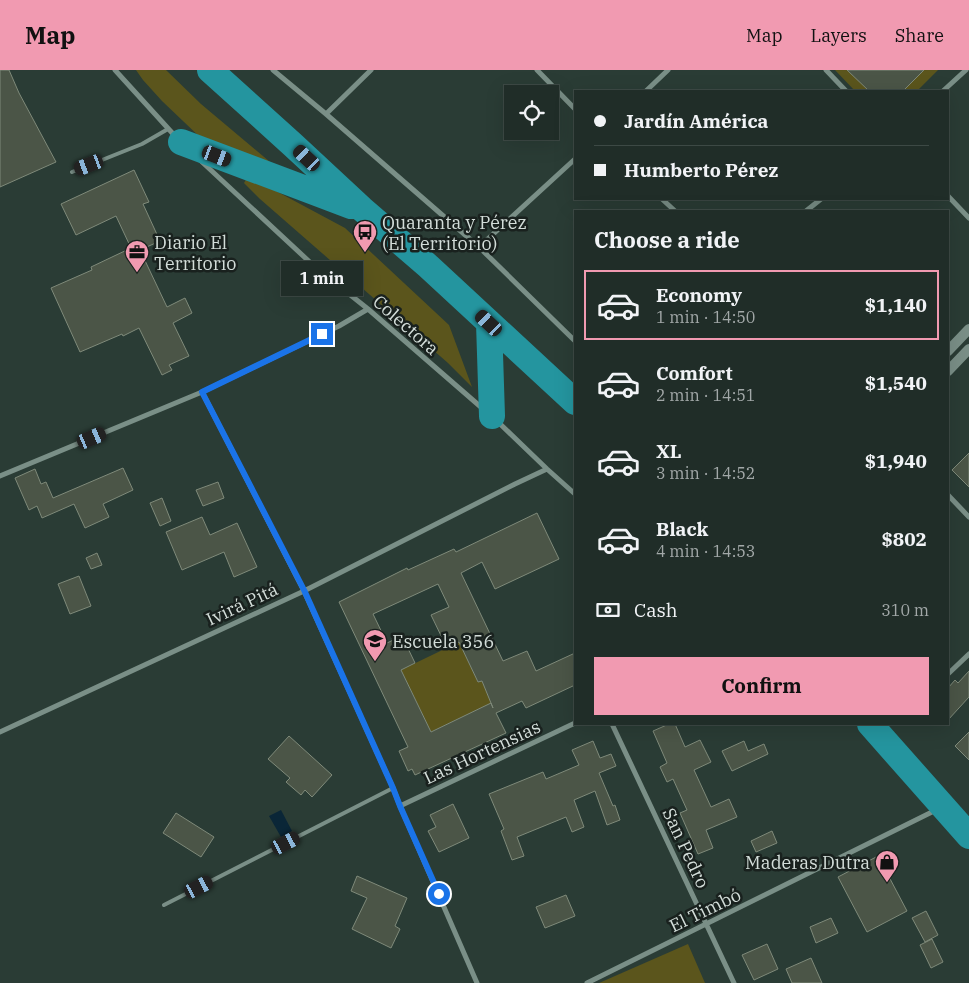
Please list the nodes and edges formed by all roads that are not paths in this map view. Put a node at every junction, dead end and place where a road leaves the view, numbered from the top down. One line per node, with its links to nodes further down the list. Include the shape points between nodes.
1 (115, 70): 14 (street, Colectora)
2 (210, 70): 20 (highway)
3 (273, 70): 13 (street)
4 (371, 70): 13 (street)
5 (537, 70): 12 (street)
6 (668, 70): 9 (street)
7 (826, 70): 10 (street)
8 (966, 70): 11 (street)
9 (647, 90)
10 (845, 90)
11 (945, 90)
12 (574, 108)
13 (326, 114): 24 (street)
14 (174, 136): 16 (lane, via 142,144); 20 (highway); 25 (street, Colectora, via 314,266)
15 (574, 160): 24 (street)
16 (72, 172)
17 (949, 197): 23 (street)
18 (663, 200): 21 (street)
19 (820, 200): 22 (street)
20 (362, 209): 26 (highway)
21 (673, 210)
22 (807, 210)
23 (969, 218)
24 (479, 248): 28 (street)
25 (368, 309): 32 (street); 34 (street, Colectora)
26 (489, 323): 33 (highway); 34 (highway)
27 (969, 329): 29 (main road)
28 (574, 340)
29 (949, 349)
30 (969, 349): 31 (main road)
31 (949, 370)
32 (202, 392): 36 (street); 40 (street)
33 (574, 401)
34 (492, 416): 35 (street, Colectora)
35 (547, 469): 37 (street, Colectora); 40 (street, Ivirá Pitá)
36 (0, 476)
37 (574, 493)
38 (949, 496): 39 (street)
39 (969, 517)
40 (304, 590): 46 (street, Ivirá Pitá); 47 (street)
41 (969, 654): 42 (street)
42 (949, 673)
43 (574, 722): 48 (street, Las Hortensias)
44 (612, 725): 52 (street, San Pedro)
45 (879, 729): 49 (highway)
46 (0, 732)
47 (393, 788): 48 (street); 51 (lane)
48 (400, 806): 53 (street)
49 (943, 807): 50 (highway); 52 (street, El Timbó)
50 (969, 836)
51 (164, 905)
52 (707, 924): 54 (street, El Timbó); 55 (street, San Pedro)
53 (477, 983)
54 (587, 983)
55 (734, 983)

